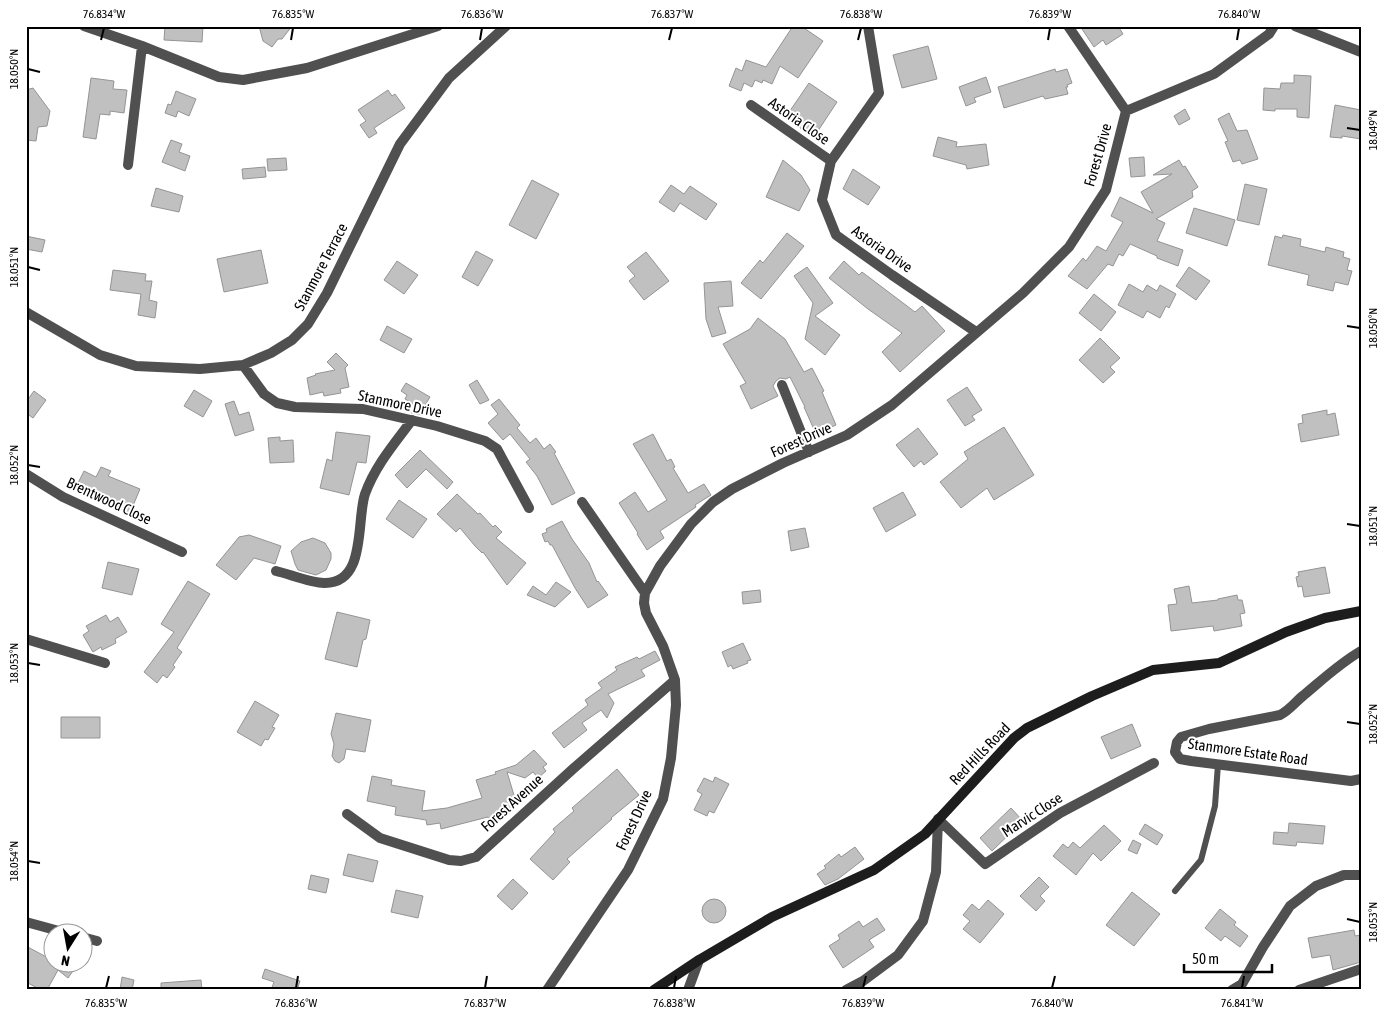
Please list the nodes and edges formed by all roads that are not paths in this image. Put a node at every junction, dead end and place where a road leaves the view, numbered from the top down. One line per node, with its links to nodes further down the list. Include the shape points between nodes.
1 (84, 26): 8 (street)
2 (438, 26): 8 (street, via 307,68 243,80 219,77)
3 (506, 26): 16 (street, Stanmore Terrace, via 448,78 400,144 308,324 292,340)
4 (868, 26): 12 (street, Astoria Drive, via 879,94)
5 (1068, 26): 11 (street)
6 (1274, 26): 11 (street, Forest Drive, via 1269,34 1214,74)
7 (1295, 26): 9 (street)
8 (142, 46): 13 (street)
9 (1361, 52)
10 (751, 105): 12 (street, Astoria Close)
11 (1126, 111): 15 (street, Forest Drive, via 1106,190 1069,247 1023,293)
12 (831, 161): 15 (street, Astoria Drive, via 822,200 836,235)
13 (128, 165)
14 (26, 312): 16 (street, Stanmore Terrace, via 100,355 136,366 200,369)
15 (976, 332): 19 (street, Forest Drive, via 892,405 846,436)
16 (243, 365): 18 (street, Stanmore Drive, via 264,394 277,402 294,407 363,409)
17 (782, 385): 19 (street)
18 (412, 420): 22 (street, Stanmore Drive, via 486,441 497,449); 24 (street, via 380,462 364,496 356,557 351,570 337,581 324,583)
19 (809, 452): 25 (street, Forest Drive, via 732,489 713,502 691,524)
20 (26, 474): 23 (street, Brentwood Close, via 63,497)
21 (582, 502): 25 (street)
22 (529, 508)
23 (182, 552)
24 (276, 571)
25 (645, 593): 30 (street, Forest Drive, via 646,613)
26 (1361, 611): 35 (main road, Red Hills Road, via 1325,618 1286,632 1219,663 1153,670 1092,696 1027,728 1014,738)
27 (26, 639): 29 (street)
28 (1361, 651): 32 (street, Stanmore Estate Road, via 1280,715 1200,731 1181,737 1177,742 1175,752 1180,758)
29 (105, 663)
30 (675, 680): 34 (street, Forest Avenue, via 476,857 449,860 380,838); 45 (street, Forest Drive, via 671,758 660,808 628,870)
31 (1154, 763): 35 (street, Marvic Close, via 1060,813 985,864)
32 (1218, 764): 33 (street, Stanmore Estate Road, via 1350,782); 37 (lane, via 1215,806 1201,860)
33 (1361, 779)
34 (347, 814)
35 (938, 819): 42 (main road, Red Hills Road, via 925,834 874,870 772,917); 48 (street, via 936,872 922,921 898,955)
36 (1361, 875): 44 (street, via 1344,875 1316,886 1290,906 1263,947)
37 (1175, 891)
38 (26, 922): 39 (street)
39 (42, 926)
40 (92, 940): 41 (street)
41 (97, 941)
42 (699, 960): 46 (main road, Red Hills Road); 47 (street)
43 (1361, 969): 50 (street)
44 (1244, 987): 49 (street)
45 (547, 990)
46 (654, 990)
47 (688, 990)
48 (846, 990)
49 (1232, 990)
50 (1299, 990)

